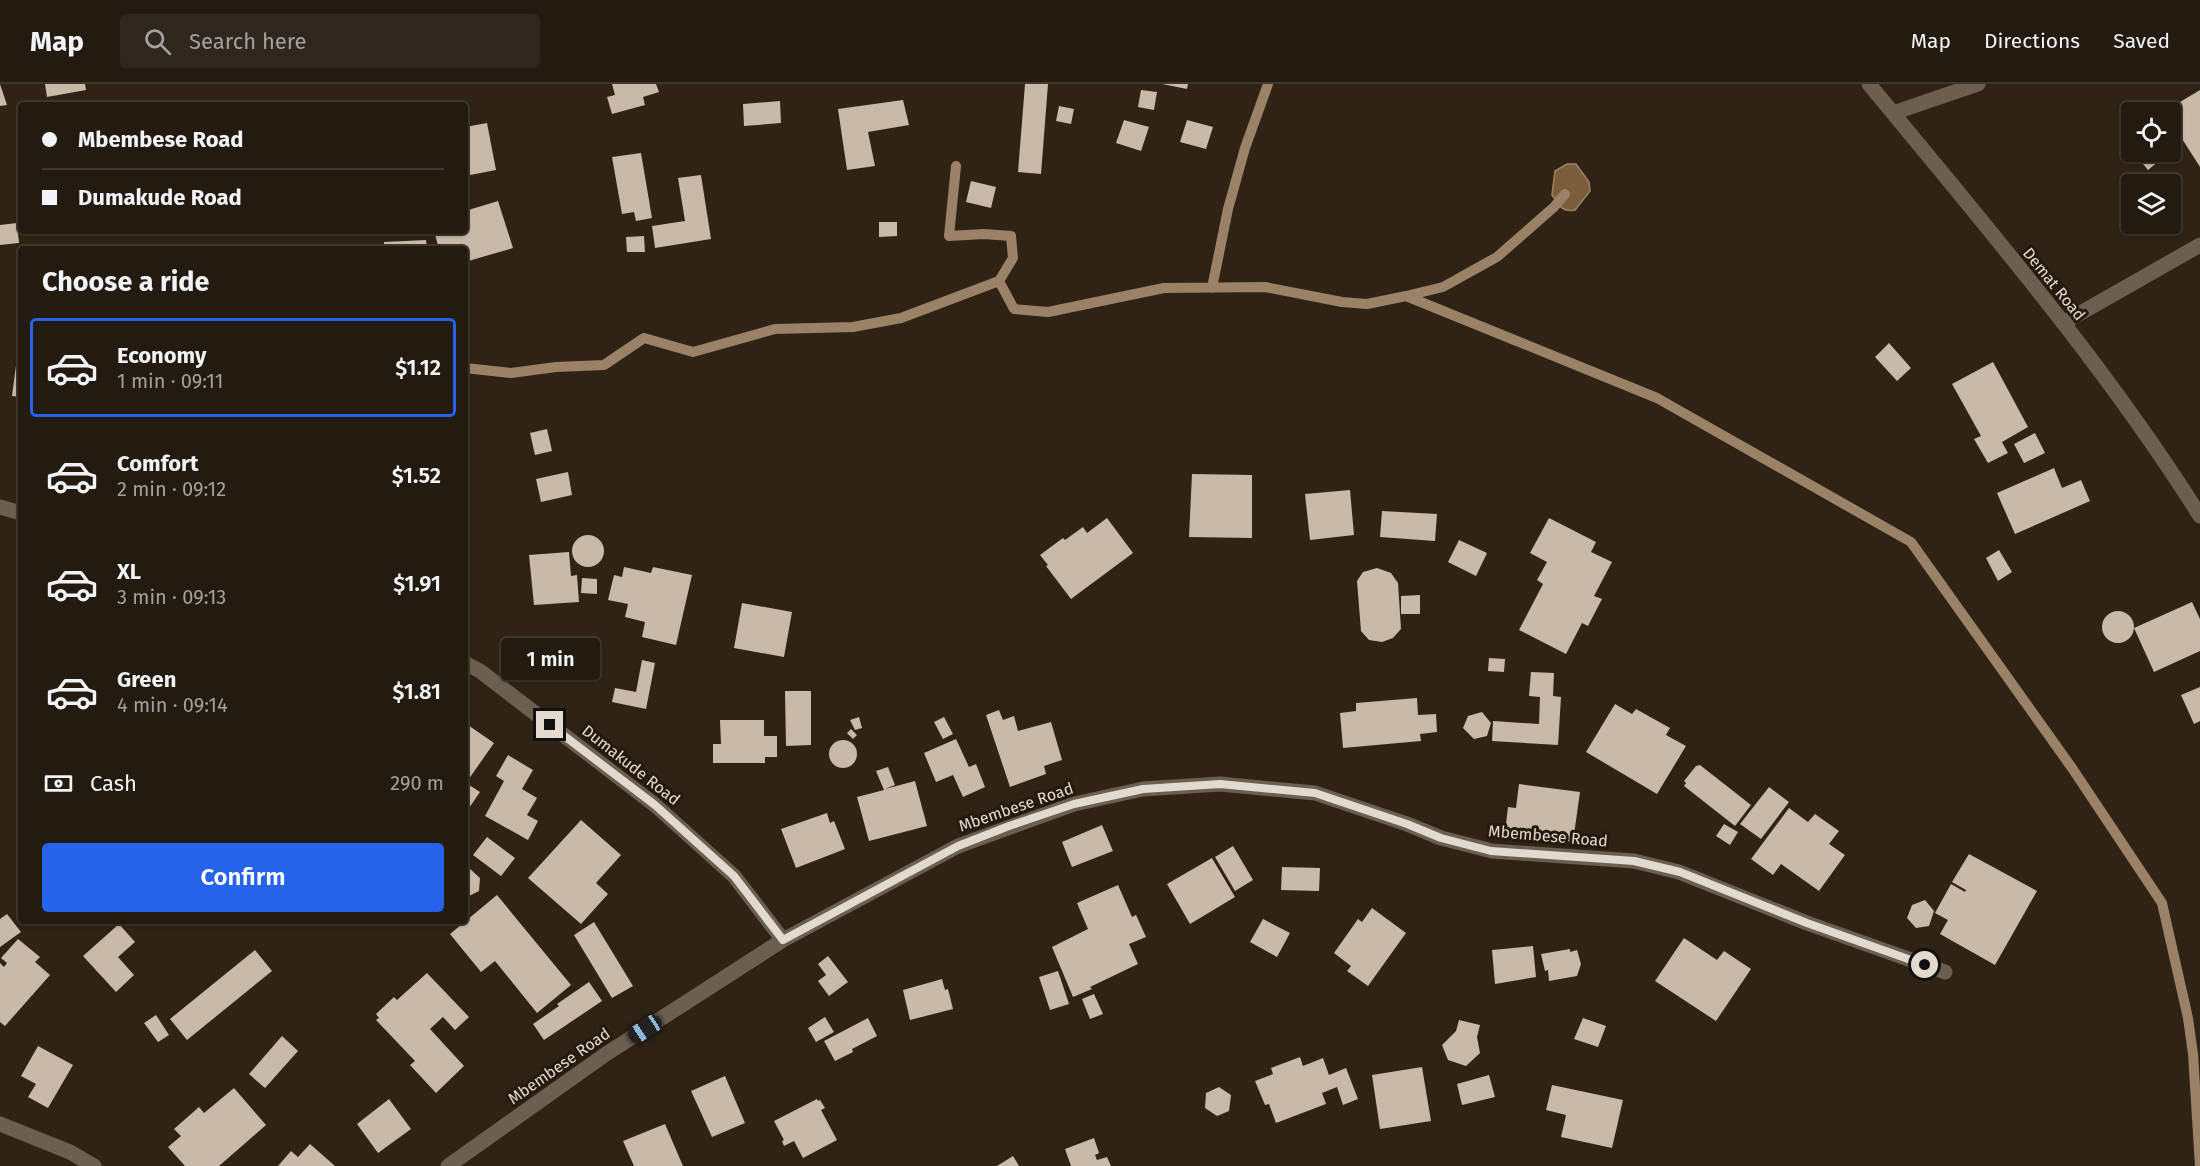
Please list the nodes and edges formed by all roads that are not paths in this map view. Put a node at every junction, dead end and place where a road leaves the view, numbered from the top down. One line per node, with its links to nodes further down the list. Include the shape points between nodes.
1 (1869, 84): 3 (street, Demat Road)
2 (1978, 84): 3 (street)
3 (1893, 113): 5 (street, Demat Road)
4 (2200, 245): 5 (street)
5 (2063, 323): 8 (street, Demat Road)
6 (0, 507): 7 (street)
7 (18, 512)
8 (2200, 516)
9 (468, 665): 10 (street, Dumakude Road, via 655,805 734,876)
10 (783, 940): 11 (street, Mbembese Road, via 958,846 1009,826 1074,804 1143,789 1220,784 1315,793 1441,838 1491,851 1634,861 1680,872); 14 (street, Mbembese Road, via 606,1054)
11 (1945, 972)
12 (0, 1124): 13 (street)
13 (94, 1166)
14 (448, 1166)

